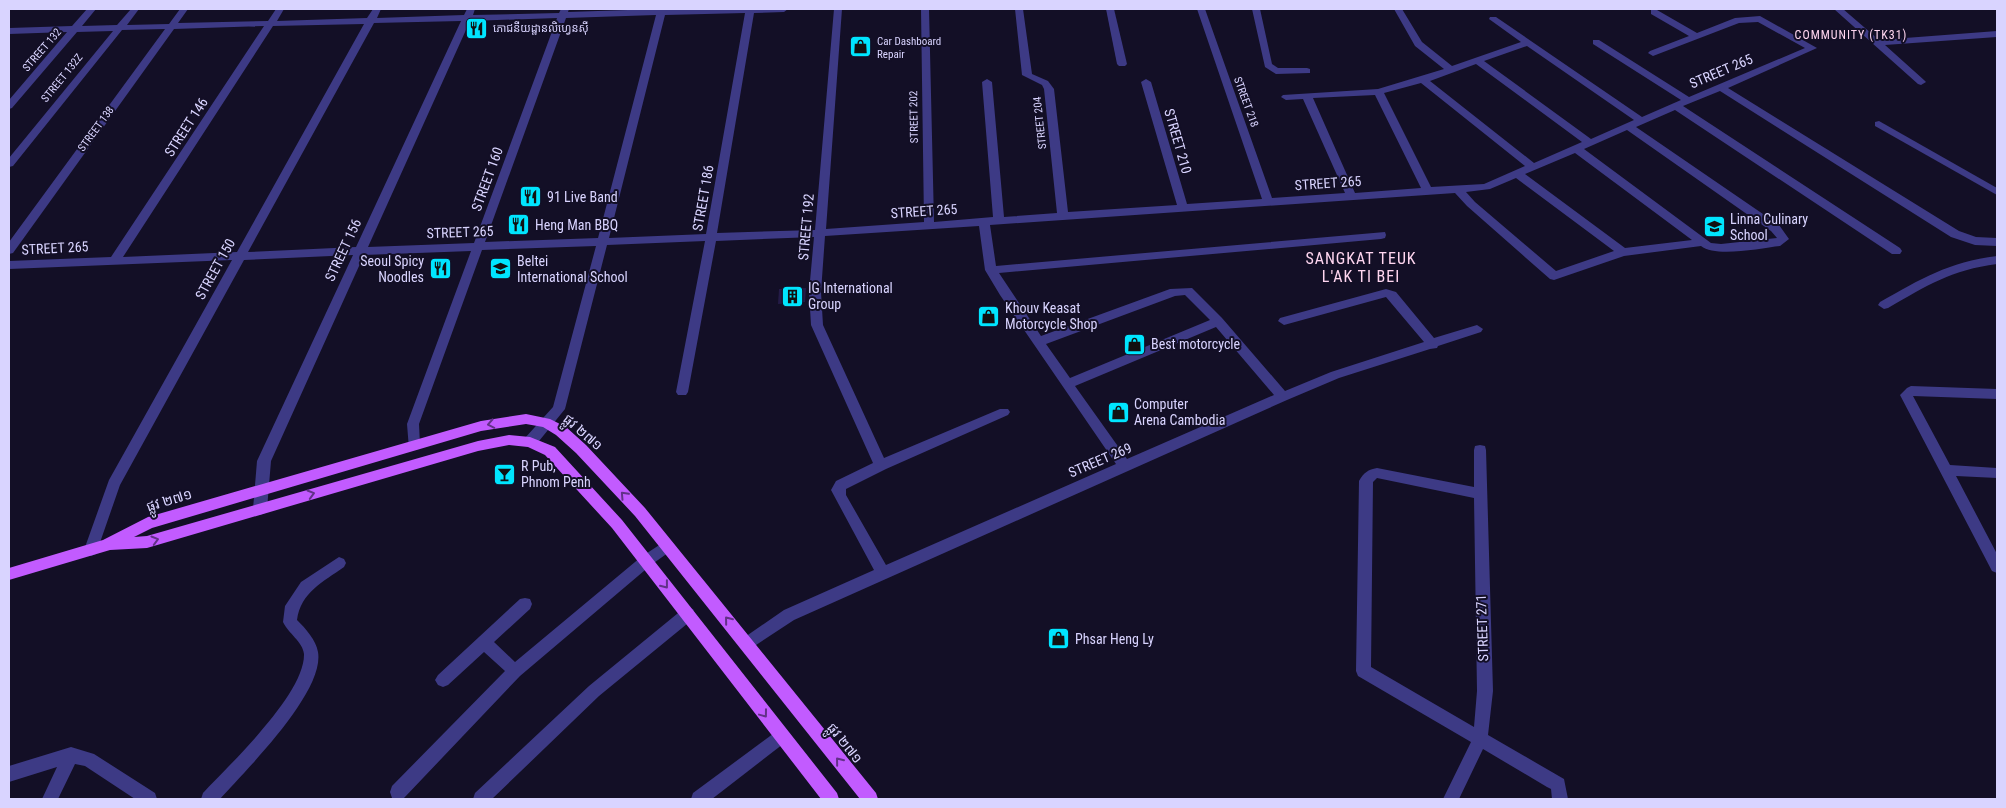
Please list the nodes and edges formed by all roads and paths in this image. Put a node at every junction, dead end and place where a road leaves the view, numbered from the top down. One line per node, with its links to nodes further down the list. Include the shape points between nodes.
1 (92, 9): 25 (street, STREET 132)
2 (135, 9): 24 (street, STREET 132Z)
3 (184, 9): 23 (street, STREET 138)
4 (280, 9): 22 (street, STREET 146)
5 (377, 9): 21 (street, STREET 150)
6 (750, 9): 7 (street); 16 (street); 68 (street, STREET 186)
7 (784, 9)
8 (838, 9): 66 (street, STREET 192)
9 (925, 9): 65 (street, STREET 202)
10 (1019, 9): 62 (street, STREET 204, via 1028,75 1045,83 1049,89)
11 (1110, 9): 34 (street)
12 (1201, 9): 60 (street, STREET 218)
13 (1256, 9): 35 (street, via 1271,69)
14 (1398, 9): 36 (street, via 1415,40)
15 (1838, 9): 31 (street)
16 (662, 11): 17 (street); 69 (street)
17 (564, 12): 19 (street); 72 (street, STREET 160)
18 (1654, 12): 28 (street)
19 (469, 13): 21 (street); 74 (street, STREET 156)
20 (1493, 19): 30 (street)
21 (370, 21): 22 (street); 78 (street, STREET 150)
22 (270, 24): 23 (street); 79 (street, STREET 146)
23 (170, 26): 24 (street); 73 (street, STREET 138)
24 (119, 28): 25 (street); 53 (street, STREET 132Z)
25 (75, 29): 26 (street); 46 (street, STREET 132)
26 (9, 31)
27 (1997, 34): 31 (street)
28 (1696, 36): 32 (street); 41 (street, STREET 265, via 1752,18 1760,19 1812,48)
29 (1596, 42): 45 (street)
30 (1527, 43): 33 (street); 48 (street)
31 (1877, 43): 40 (street)
32 (1653, 53)
33 (1479, 62): 36 (street); 51 (street)
34 (1122, 64)
35 (1307, 71)
36 (1452, 71): 37 (street)
37 (1423, 80): 42 (street); 54 (street)
38 (987, 82): 63 (street)
39 (1146, 82): 61 (street, STREET 210)
40 (1921, 82)
41 (1720, 87): 45 (street, STREET 265); 71 (street, via 1964,239)
42 (1378, 92): 43 (street); 57 (street)
43 (1307, 96): 44 (street); 59 (street)
44 (1286, 97)
45 (1689, 101): 47 (street, STREET 265)
46 (9, 106)
47 (1676, 106): 48 (street, STREET 265); 75 (street)
48 (1642, 121): 50 (street, STREET 265)
49 (1879, 124): 58 (street)
50 (1629, 127): 51 (street, STREET 265); 70 (street, via 1775,228 1784,239 1721,248)
51 (1590, 143): 52 (street, STREET 265)
52 (1577, 149): 54 (street, STREET 265); 70 (street)
53 (9, 164)
54 (1533, 167): 55 (street, STREET 265)
55 (1517, 174): 56 (street, STREET 265, via 1486,187); 76 (street)
56 (1459, 190): 57 (street, STREET 265); 76 (street, via 1554,276)
57 (1428, 191): 59 (street, STREET 265)
58 (1997, 192)
59 (1351, 196): 60 (street, STREET 265)
60 (1268, 202): 61 (street, STREET 265)
61 (1183, 208): 62 (street, STREET 265)
62 (1063, 216): 63 (street, STREET 265)
63 (999, 221): 64 (street, STREET 265)
64 (984, 222): 65 (street, STREET 265); 82 (street)
65 (929, 226): 66 (street, STREET 265)
66 (821, 233): 68 (street, STREET 265); 98 (street, STREET 192, via 817,326)
67 (1381, 235): 82 (street)
68 (712, 237): 69 (street, STREET 265); 90 (street, STREET 186)
69 (602, 242): 72 (street, STREET 265); 94 (street, via 559,409)
70 (1703, 242): 76 (street)
71 (1993, 242): 77 (street)
72 (478, 246): 74 (street, STREET 265); 96 (street, STREET 160, via 414,424)
73 (9, 250)
74 (360, 251): 78 (street, STREET 265); 102 (street, STREET 156, via 264,461)
75 (1896, 251)
76 (1623, 252)
77 (1997, 252)
78 (240, 256): 79 (street, STREET 265); 107 (street, STREET 150, via 114,484)
79 (115, 260): 81 (street, STREET 265)
80 (1997, 260): 83 (street, via 1973,263 1937,275)
81 (9, 265)
82 (991, 270): 87 (street)
83 (1884, 305)
84 (1218, 321): 87 (street, via 1195,296 1184,290); 89 (street); 92 (street)
85 (1284, 321): 88 (street, via 1386,294 1392,295)
86 (1477, 329): 88 (street, STREET 269)
87 (1038, 342): 89 (street)
88 (1433, 345): 92 (street, STREET 269, via 1335,375)
89 (1067, 384): 99 (street)
90 (682, 392)
91 (1997, 394): 100 (street, via 1911,391 1906,395)
92 (1283, 397): 99 (street, STREET 269)
93 (1004, 412): 98 (street)
94 (546, 423): 95 (street); 96 (main road, ផ្លូវ ២៧១, one-way to 96, via 512,420); 106 (main road, ផ្លូវ ២៧១, one-way to 94, via 581,449 561,431)
95 (530, 442): 104 (main road, ផ្លូវ ២៧១, one-way to 95, via 478,446 510,440); 108 (main road, ផ្លូវ ២៧១, via 550,451)
96 (414, 445): 102 (main road, ផ្លូវ ២៧១)
97 (1480, 450): 103 (street, STREET 271)
98 (881, 465): 112 (street, via 841,485 838,490)
99 (1126, 467): 112 (street, STREET 269)
100 (1946, 470): 101 (street); 110 (street)
101 (1997, 473)
102 (261, 489): 104 (street, STREET 156); 105 (main road, ផ្លូវ ២៧១, via 148,523)
103 (1480, 494): 120 (street, STREET 271, via 1485,691); 120 (street, via 1370,474 1366,481 1363,663 1363,671)
104 (260, 509): 105 (main road, ផ្លូវ ២៧១, one-way to 104, via 147,542)
105 (107, 545): 107 (main road, ផ្លូវ ២៧១)
106 (668, 546): 108 (street); 116 (main road, ផ្លូវ ២៧១, one-way to 106)
107 (91, 550): 111 (main road, ផ្លូវ ២៧១)
108 (646, 561): 114 (main road, ផ្លូវ ២៧១, one-way to 114); 117 (street)
109 (339, 563): 126 (street, via 306,586 292,606 290,622 311,653 308,673 297,696)
110 (1997, 567)
111 (9, 574)
112 (883, 574): 116 (street, STREET 269, via 789,616)
113 (525, 604): 115 (street)
114 (688, 614): 119 (main road, ផ្លូវ ២៧១, one-way to 119); 127 (street, via 594,691)
115 (484, 643): 117 (street); 118 (street)
116 (747, 644): 130 (main road, ផ្លូវ ២៧១, one-way to 116)
117 (515, 672): 123 (street)
118 (444, 680)
119 (781, 736): 128 (street); 129 (main road, ផ្លូវ ២៧១)
120 (1480, 739): 131 (street, STREET 271); 132 (street, via 1553,781 1558,785)
121 (71, 755): 122 (street); 124 (street); 125 (street, via 88,759)
122 (9, 774)
123 (398, 792)
124 (50, 799)
125 (149, 799)
126 (209, 799)
127 (481, 799)
128 (699, 799)
129 (831, 799)
130 (870, 799)
131 (1450, 799)
132 (1560, 799)

